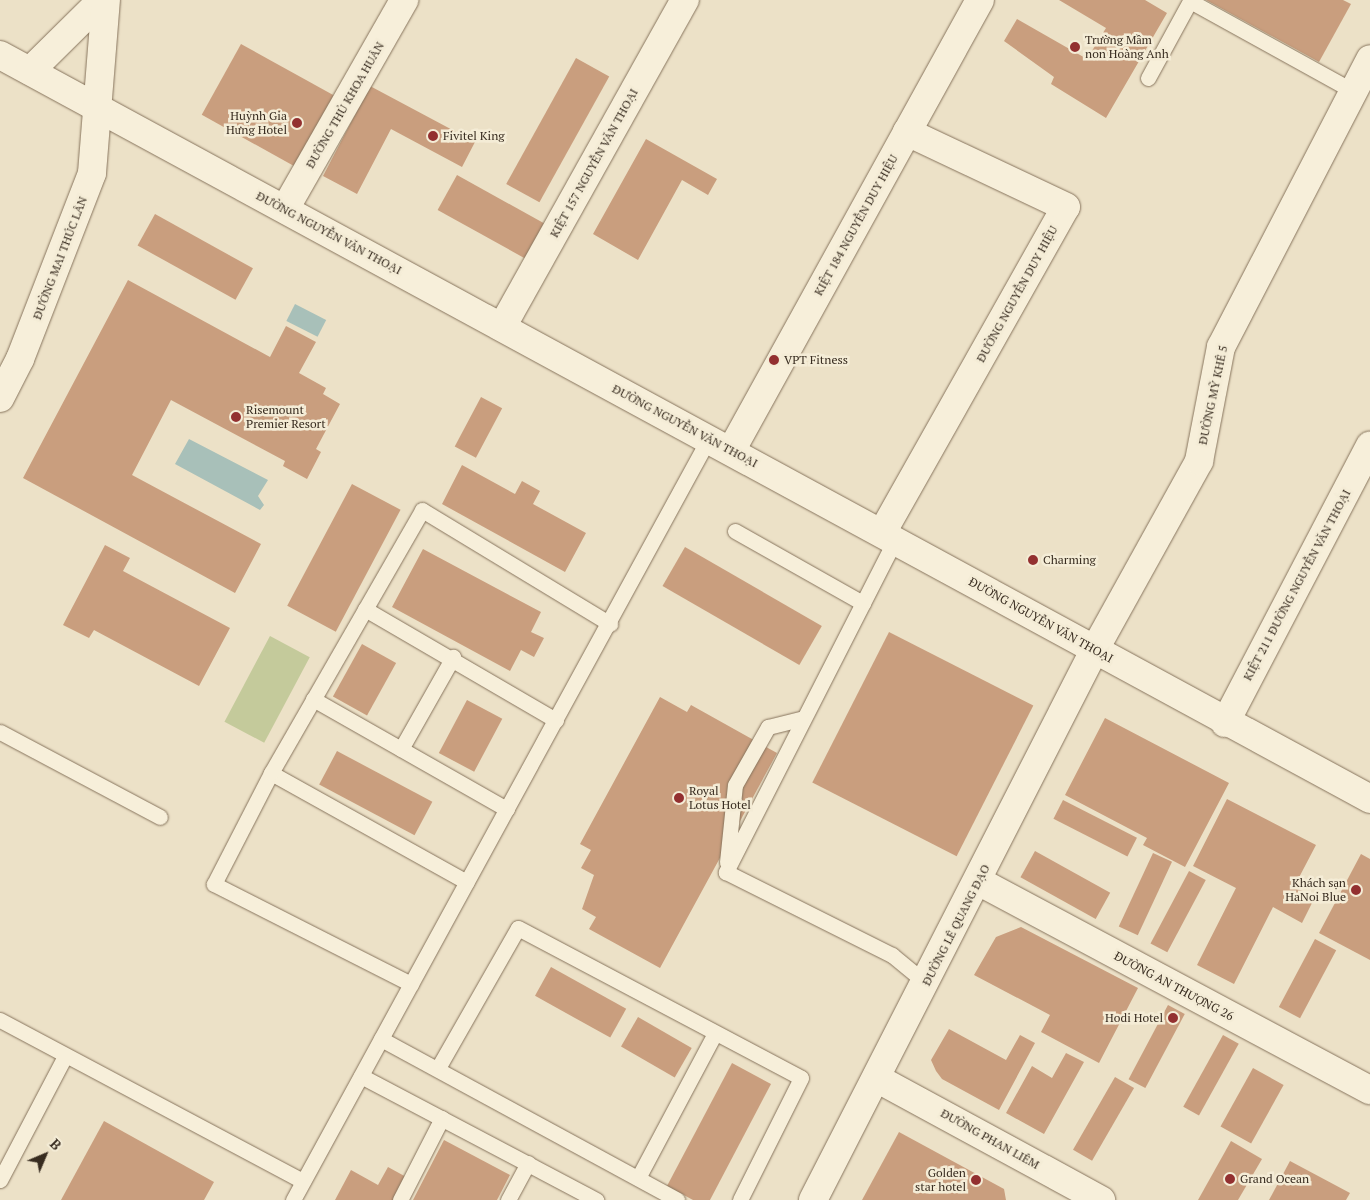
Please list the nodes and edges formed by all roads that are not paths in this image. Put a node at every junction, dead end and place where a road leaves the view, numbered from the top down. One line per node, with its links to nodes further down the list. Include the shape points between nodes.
1 (102, 0): 8 (street)
2 (106, 0): 11 (street, ĐƯỜNG MAI THÚC LÂN)
3 (404, 0): 13 (street, ĐƯỜNG THỦ KHOA HUÂN)
4 (685, 0): 14 (street, KIỆT 157 NGUYỄN VĂN THOẠI)
5 (980, 0): 12 (street, KIỆT 184 NGUYỄN DUY HIỆU)
6 (0, 54): 8 (street, ĐƯỜNG NGUYỄN VĂN THOẠI)
7 (1370, 59): 10 (street, ĐƯỜNG MỸ KHÊ 5)
8 (30, 71): 11 (street, ĐƯỜNG NGUYỄN VĂN THOẠI)
9 (1148, 78): 10 (lane, via 1190,1)
10 (1353, 91): 23 (street, ĐƯỜNG MỸ KHÊ 5, via 1221,346 1199,461)
11 (100, 112): 13 (street, ĐƯỜNG NGUYỄN VĂN THOẠI); 15 (street, ĐƯỜNG MAI THÚC LÂN, via 92,173 20,359)
12 (907, 132): 16 (street, KIỆT 184 NGUYỄN DUY HIỆU); 19 (street, ĐƯỜNG NGUYỄN DUY HIỆU, via 1066,207)
13 (285, 209): 14 (street, ĐƯỜNG NGUYỄN VĂN THOẠI)
14 (502, 327): 16 (street, ĐƯỜNG NGUYỄN VĂN THOẠI)
15 (0, 398)
16 (720, 444): 19 (street, ĐƯỜNG NGUYỄN VĂN THOẠI); 22 (lane)
17 (1370, 446): 28 (street, KIỆT 211 ĐƯỜNG NGUYỄN VĂN THOẠI)
18 (736, 531): 20 (lane)
19 (889, 536): 20 (lane); 23 (street, ĐƯỜNG NGUYỄN VĂN THOẠI)
20 (863, 603): 26 (lane)
21 (365, 609): 22 (lane, via 422,510); 24 (lane); 25 (lane)
22 (610, 624): 27 (lane)
23 (1095, 649): 28 (street, ĐƯỜNG NGUYỄN VĂN THOẠI); 36 (street, ĐƯỜNG LÊ QUANG ĐẠO)
24 (453, 657): 27 (lane); 30 (lane)
25 (313, 699): 30 (lane); 31 (lane)
26 (803, 718): 35 (lane); 35 (lane, via 768,728 735,785)
27 (556, 720): 33 (lane)
28 (1225, 723): 32 (street, ĐƯỜNG NGUYỄN VĂN THOẠI)
29 (0, 732): 34 (lane)
30 (401, 748): 33 (lane)
31 (271, 773): 37 (lane); 39 (lane, via 214,884)
32 (1369, 796)
33 (507, 809): 37 (lane)
34 (160, 817)
35 (726, 872): 38 (lane, via 892,955)
36 (978, 881): 38 (street, ĐƯỜNG LÊ QUANG ĐẠO); 47 (street, ĐƯỜNG AN THƯỢNG 26)
37 (467, 882): 39 (lane)
38 (926, 983): 46 (street, ĐƯỜNG LÊ QUANG ĐẠO)
39 (411, 984): 42 (lane)
40 (0, 1020): 43 (lane)
41 (715, 1033): 44 (lane, via 518,928); 50 (lane); 59 (lane, via 801,1078)
42 (381, 1039): 44 (lane); 45 (lane)
43 (65, 1056): 51 (lane); 52 (lane)
44 (438, 1068): 50 (lane)
45 (361, 1076): 48 (lane); 52 (lane)
46 (878, 1079): 53 (street, ĐƯỜNG PHAN LIÊM); 60 (street, ĐƯỜNG LÊ QUANG ĐẠO)
47 (1370, 1090)
48 (442, 1118): 49 (lane); 55 (lane)
49 (528, 1163): 56 (lane); 57 (lane)
50 (638, 1178): 58 (lane)
51 (0, 1180)
52 (304, 1181): 54 (lane)
53 (1063, 1191): 61 (street, ĐƯỜNG PHAN LIÊM)
54 (293, 1200)
55 (400, 1200)
56 (508, 1200)
57 (596, 1200)
58 (677, 1200)
59 (740, 1200)
60 (813, 1200)
61 (1101, 1200)

